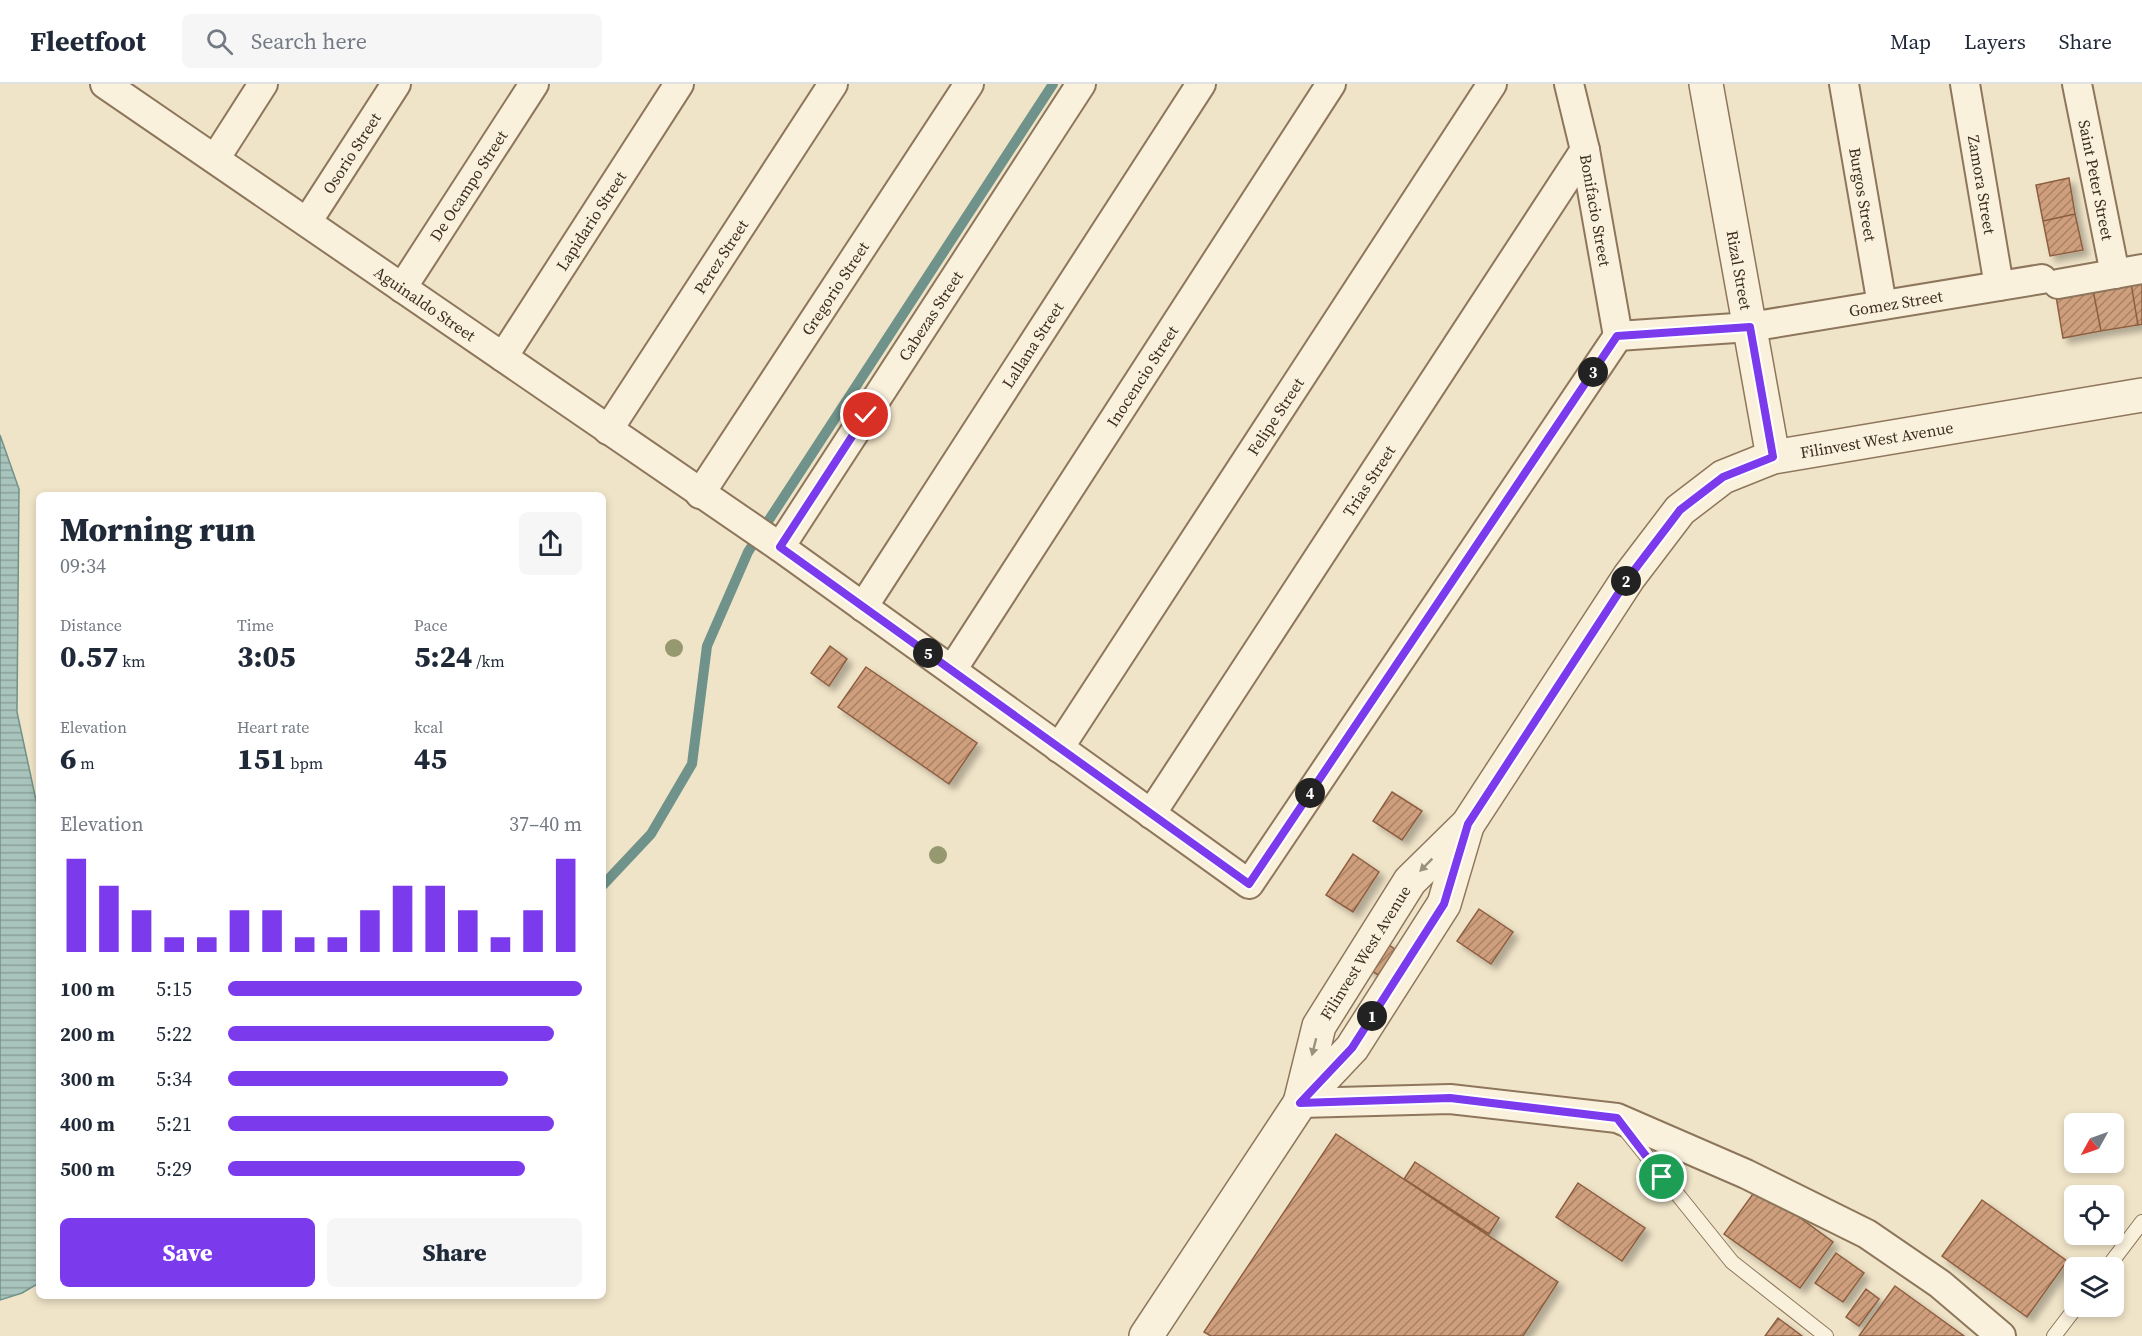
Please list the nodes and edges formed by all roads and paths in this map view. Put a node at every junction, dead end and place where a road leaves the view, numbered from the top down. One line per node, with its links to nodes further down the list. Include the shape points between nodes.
1 (263, 84): 18 (street)
2 (396, 84): 19 (street, Osorio Street)
3 (534, 84): 22 (street, De Ocampo Street)
4 (679, 84): 26 (street, Lapidario Street)
5 (833, 84): 28 (street, Perez Street)
6 (969, 84): 30 (street, Gregorio Street)
7 (1081, 84): 31 (street, Cabezas Street)
8 (1201, 84): 32 (street, Lallana Street)
9 (1331, 84): 33 (street, Inocencio Street)
10 (1492, 84): 34 (street, Felipe Street)
11 (1569, 84): 17 (street, Bonifacio Street)
12 (1706, 84): 24 (street, Rizal Street)
13 (1844, 84): 23 (street, Burgos Street)
14 (1965, 84): 21 (street, Zamora Street)
15 (2077, 84): 20 (street, Saint Peter Street)
16 (121, 88): 18 (street, Aguinaldo Street)
17 (1585, 150): 25 (street, Bonifacio Street); 35 (street, Trias Street)
18 (215, 159): 19 (street, Aguinaldo Street)
19 (307, 222): 22 (street, Aguinaldo Street)
20 (2128, 271): 21 (street, Gomez Street)
21 (1999, 286): 23 (street, Gomez Street)
22 (402, 288): 26 (street, Aguinaldo Street)
23 (1882, 305): 24 (street, Gomez Street)
24 (1750, 327): 25 (street, Gomez Street); 29 (street, Rizal Street)
25 (1617, 336): 35 (street, Aguinaldo Street, via 1249,884)
26 (503, 357): 28 (street, Aguinaldo Street)
27 (2142, 395): 29 (street, Filinvest West Avenue)
28 (608, 430): 30 (street, Aguinaldo Street)
29 (1773, 457): 36 (street, Filinvest West Avenue, via 1723,477 1680,510 1629,577 1468,824 1444,904 1352,1048)
30 (700, 494): 31 (street, Aguinaldo Street)
31 (776, 545): 32 (street, Aguinaldo Street)
32 (863, 607): 33 (street, Aguinaldo Street)
33 (952, 670): 34 (street, Aguinaldo Street)
34 (1059, 748): 35 (street, Aguinaldo Street)
35 (1151, 814)
36 (1300, 1103): 37 (street, via 1450,1098); 41 (street, Filinvest West Avenue)
37 (1617, 1118): 42 (lane, via 1732,1262); 43 (street, via 1746,1174 1867,1234 1940,1284)
38 (2142, 1222): 39 (lane)
39 (2115, 1257)
40 (2069, 1317): 44 (lane)
41 (1146, 1336)
42 (1826, 1336)
43 (2001, 1336)
44 (2054, 1336)

